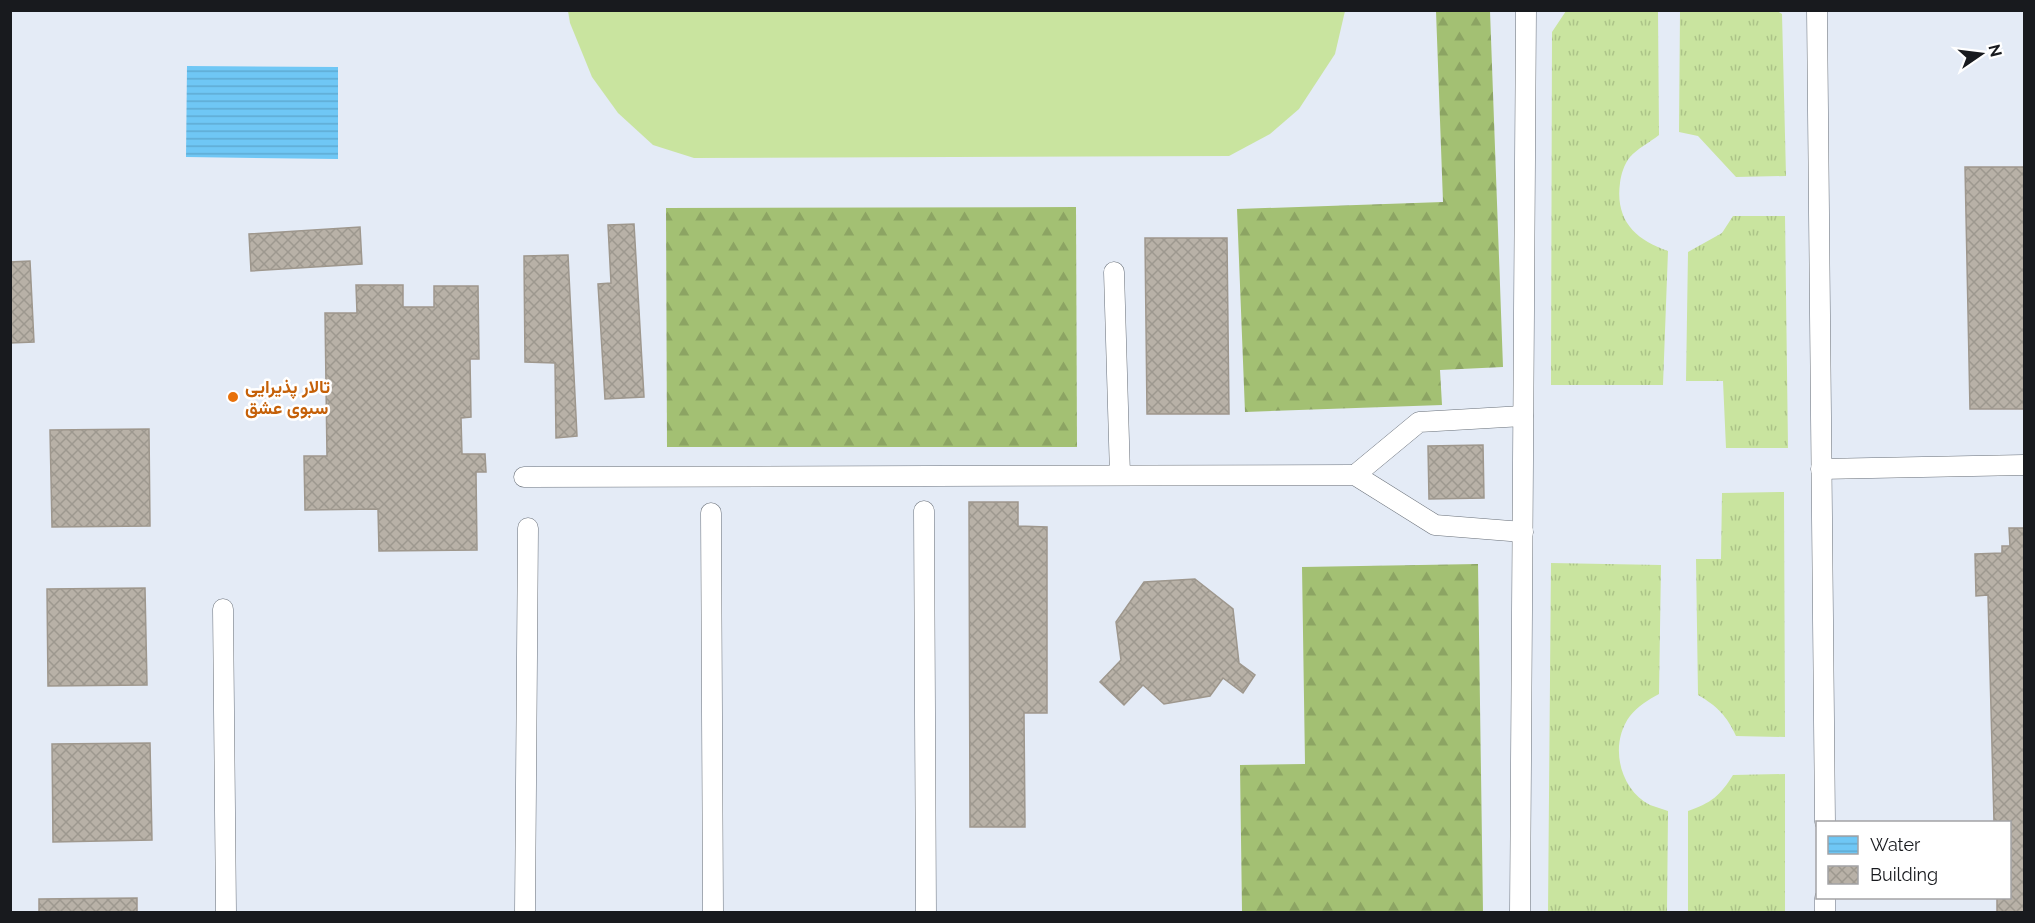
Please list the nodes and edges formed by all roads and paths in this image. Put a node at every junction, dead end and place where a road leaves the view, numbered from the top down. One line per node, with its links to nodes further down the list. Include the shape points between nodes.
1 (1526, 10): 4 (lane)
2 (1817, 10): 6 (lane)
3 (1114, 272): 7 (lane)
4 (1523, 416): 8 (lane, via 1419,422); 13 (lane)
5 (2025, 465): 6 (lane)
6 (1821, 469): 15 (lane)
7 (1120, 475): 8 (lane); 9 (lane)
8 (1355, 475): 13 (lane, via 1435,525)
9 (524, 477)
10 (924, 511): 19 (lane)
11 (711, 513): 18 (lane)
12 (528, 528): 17 (lane)
13 (1522, 532): 20 (lane)
14 (224, 609): 16 (lane)
15 (1825, 821)
16 (226, 912)
17 (525, 912)
18 (713, 912)
19 (926, 912)
20 (1520, 912)

